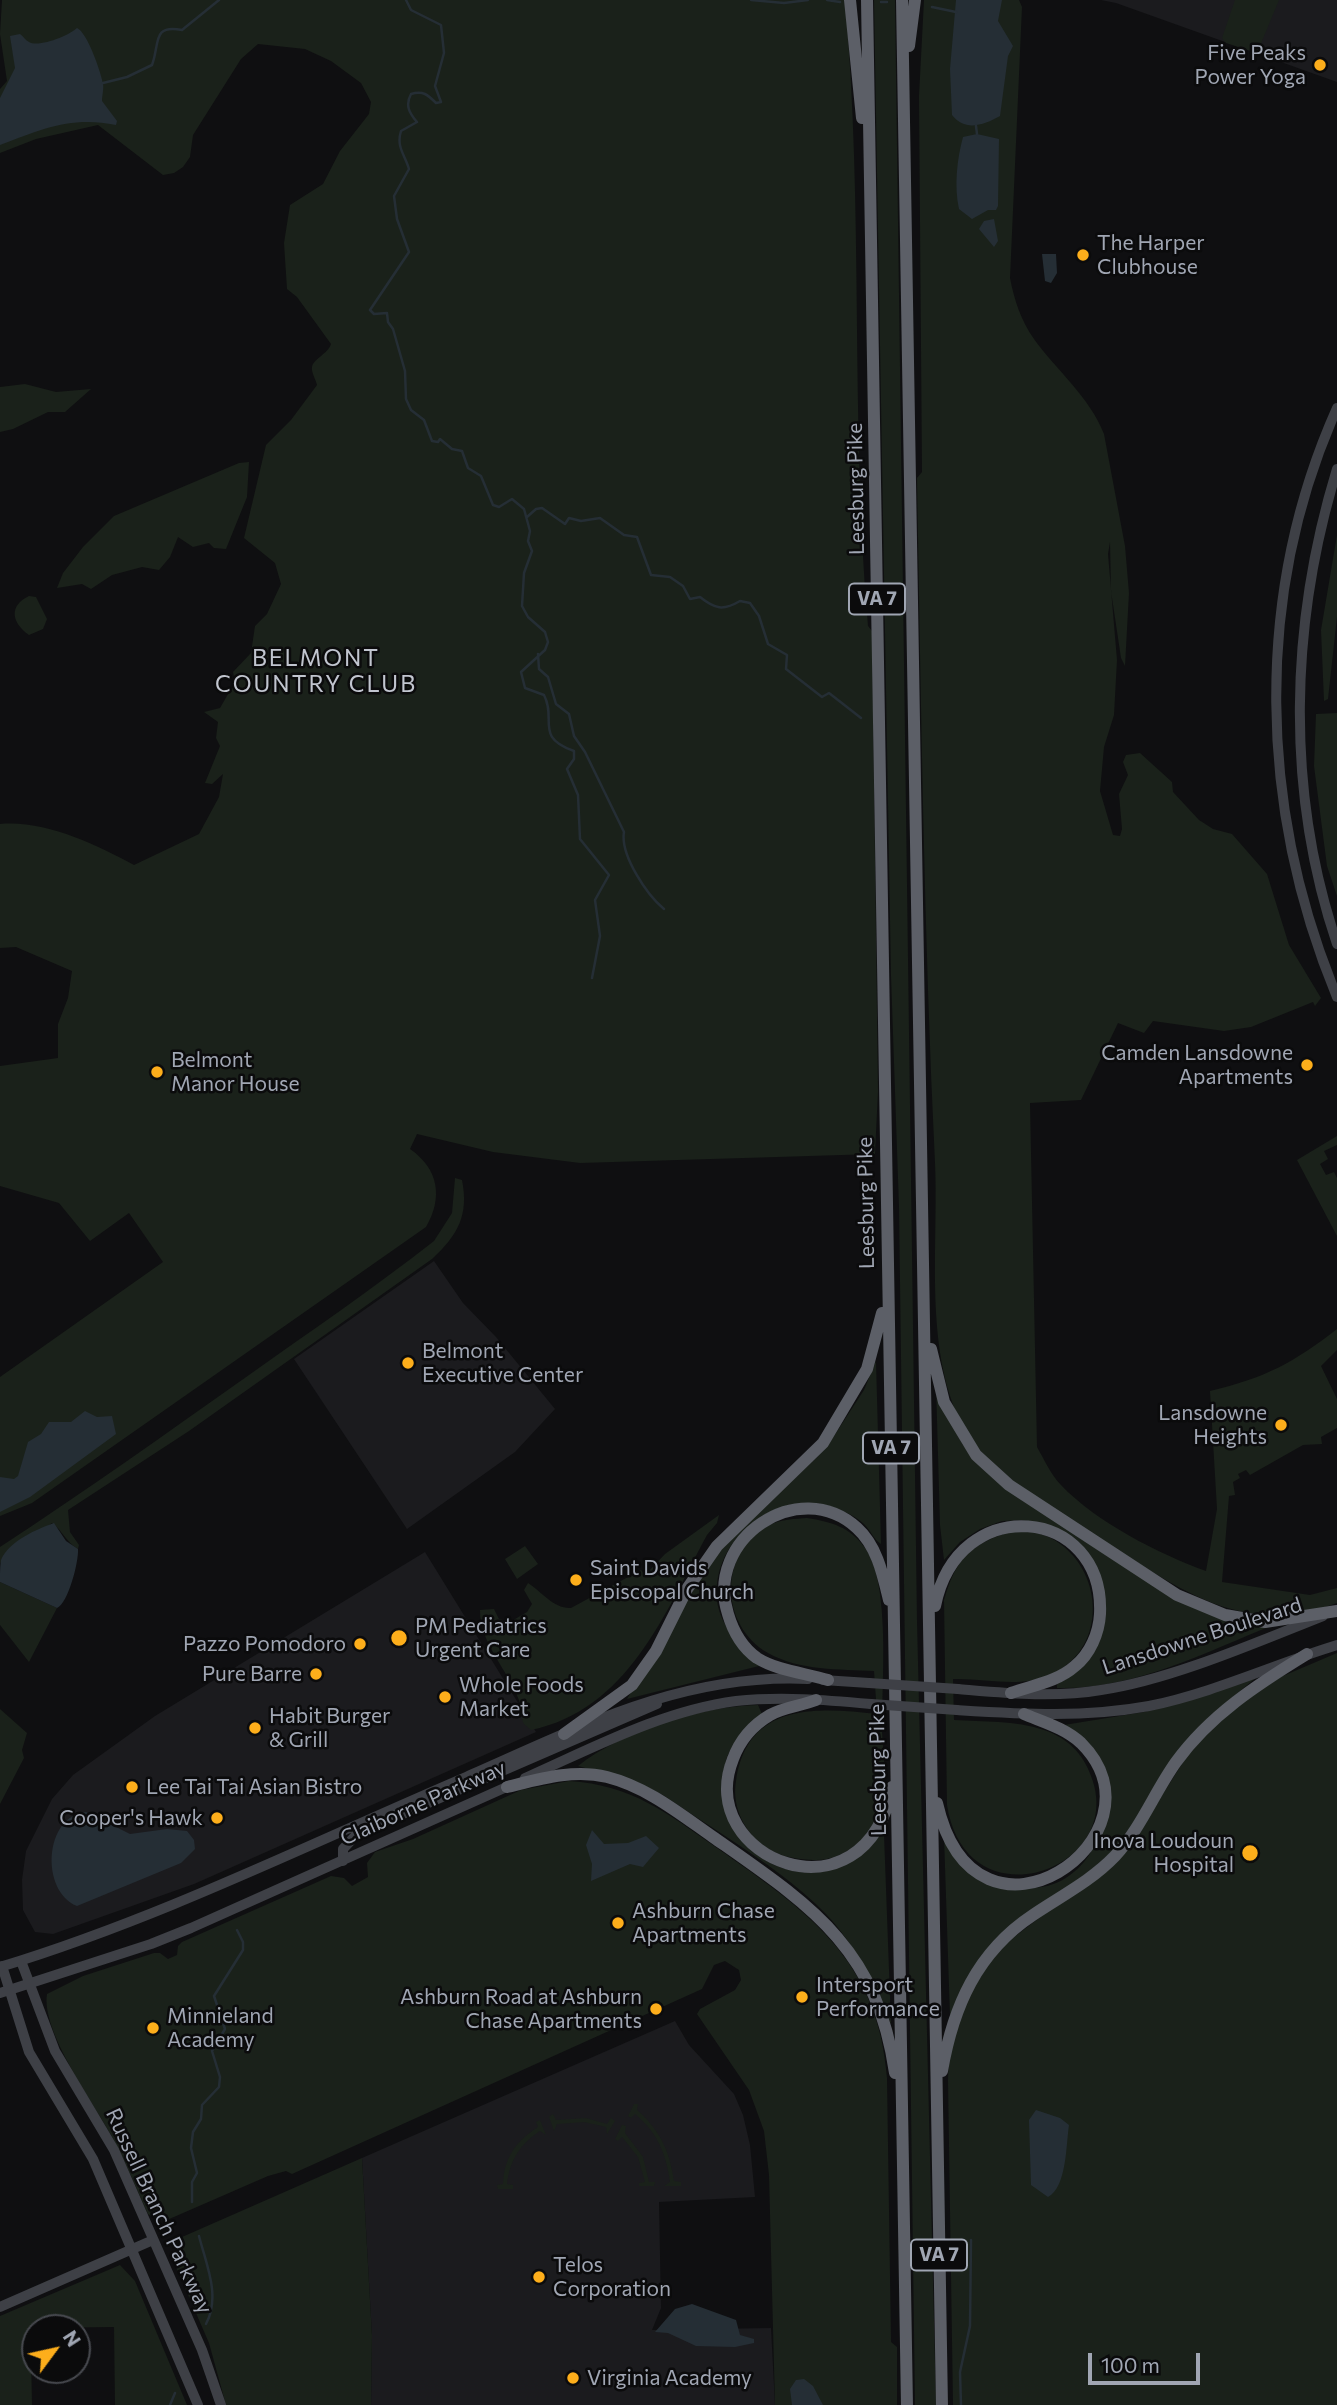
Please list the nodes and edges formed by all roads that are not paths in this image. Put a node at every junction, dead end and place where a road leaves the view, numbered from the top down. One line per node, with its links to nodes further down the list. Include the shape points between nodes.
1 (850, 0): 6 (highway)
2 (867, 0): 6 (highway, Leesburg Pike / VA 7)
3 (902, 0): 5 (highway, VA 7)
4 (915, 0): 5 (highway)
5 (904, 88): 12 (highway, VA 7)
6 (870, 199): 11 (highway, Leesburg Pike / VA 7)
7 (1337, 408): 10 (main road, via 1309,480 1290,555 1280,618 1276,706 1289,845 1310,927)
8 (1337, 469): 9 (main road, via 1310,574 1299,692 1302,768 1314,858)
9 (1337, 944)
10 (1337, 997)
11 (887, 1260): 15 (highway, Leesburg Pike / VA 7); 24 (highway, via 875,1348 838,1421 805,1462 717,1546 632,1685)
12 (924, 1308): 13 (highway, via 933,1360 953,1421 975,1455 1009,1485 1177,1595 1208,1610 1265,1622); 14 (highway, VA 7)
13 (1337, 1611): 21 (main road, Lansdowne Boulevard, via 1129,1685 1060,1695)
14 (930, 1630): 21 (highway, via 942,1578 974,1539 1018,1525 1052,1532 1068,1543 1091,1569 1097,1587 1099,1621 1094,1641 1063,1675); 26 (highway, VA 7)
15 (895, 1636): 18 (highway, via 880,1566 866,1538 847,1520 798,1510 752,1529 733,1551 724,1576 724,1603 733,1629 756,1657); 25 (highway, Leesburg Pike / VA 7)
16 (1337, 1645): 17 (main road)
17 (1307, 1654): 23 (main road, via 1152,1705 1083,1715); 33 (highway, via 1257,1685 1204,1730 1178,1760 1117,1854 1088,1880 1020,1924 989,1954 971,1979 949,2030)
18 (828, 1680): 19 (main road, Claiborne Parkway); 20 (main road, Claiborne Parkway, via 757,1679)
19 (869, 1683): 21 (main road, Lansdowne Boulevard, bridge)
20 (690, 1689): 24 (main road, Claiborne Parkway); 28 (main road, via 357,1834 343,1849)
21 (1012, 1693)
22 (816, 1700): 23 (main road, Claiborne Parkway, bridge); 25 (highway, via 772,1714 750,1731 736,1752 728,1779 731,1809 744,1836 756,1848 804,1867 850,1858 880,1826); 27 (main road, Claiborne Parkway, via 744,1700 678,1714)
23 (1024, 1714): 26 (highway, via 1082,1744 1100,1774 1104,1791 1099,1826 1085,1852 1063,1872 1021,1884 976,1871 947,1835)
24 (564, 1734): 29 (main road, Claiborne Parkway, via 150,1916)
25 (897, 1763): 34 (highway, Leesburg Pike / VA 7)
26 (932, 1770): 33 (highway, VA 7)
27 (507, 1787): 28 (main road, Claiborne Parkway); 34 (highway, via 584,1774 624,1783 659,1800 809,1906 840,1939 878,2005 891,2046)
28 (342, 1861): 31 (main road, Claiborne Parkway, via 151,1944)
29 (21, 1961): 30 (main road, Claiborne Parkway); 31 (main road, Russell Branch Parkway)
30 (1, 1967): 32 (main road, Russell Branch Parkway)
31 (28, 1984): 32 (main road, Claiborne Parkway); 35 (main road, Russell Branch Parkway, via 55,2051 114,2150)
32 (4, 1991): 36 (main road, Russell Branch Parkway, via 29,2052 93,2159)
33 (936, 2106): 41 (highway, VA 7)
34 (903, 2125): 40 (highway, Leesburg Pike / VA 7)
35 (153, 2240): 36 (main road); 39 (main road, Russell Branch Parkway)
36 (133, 2249): 37 (main road); 38 (main road, Russell Branch Parkway)
37 (0, 2307)
38 (198, 2405)
39 (221, 2405)
40 (907, 2405)
41 (942, 2405)

